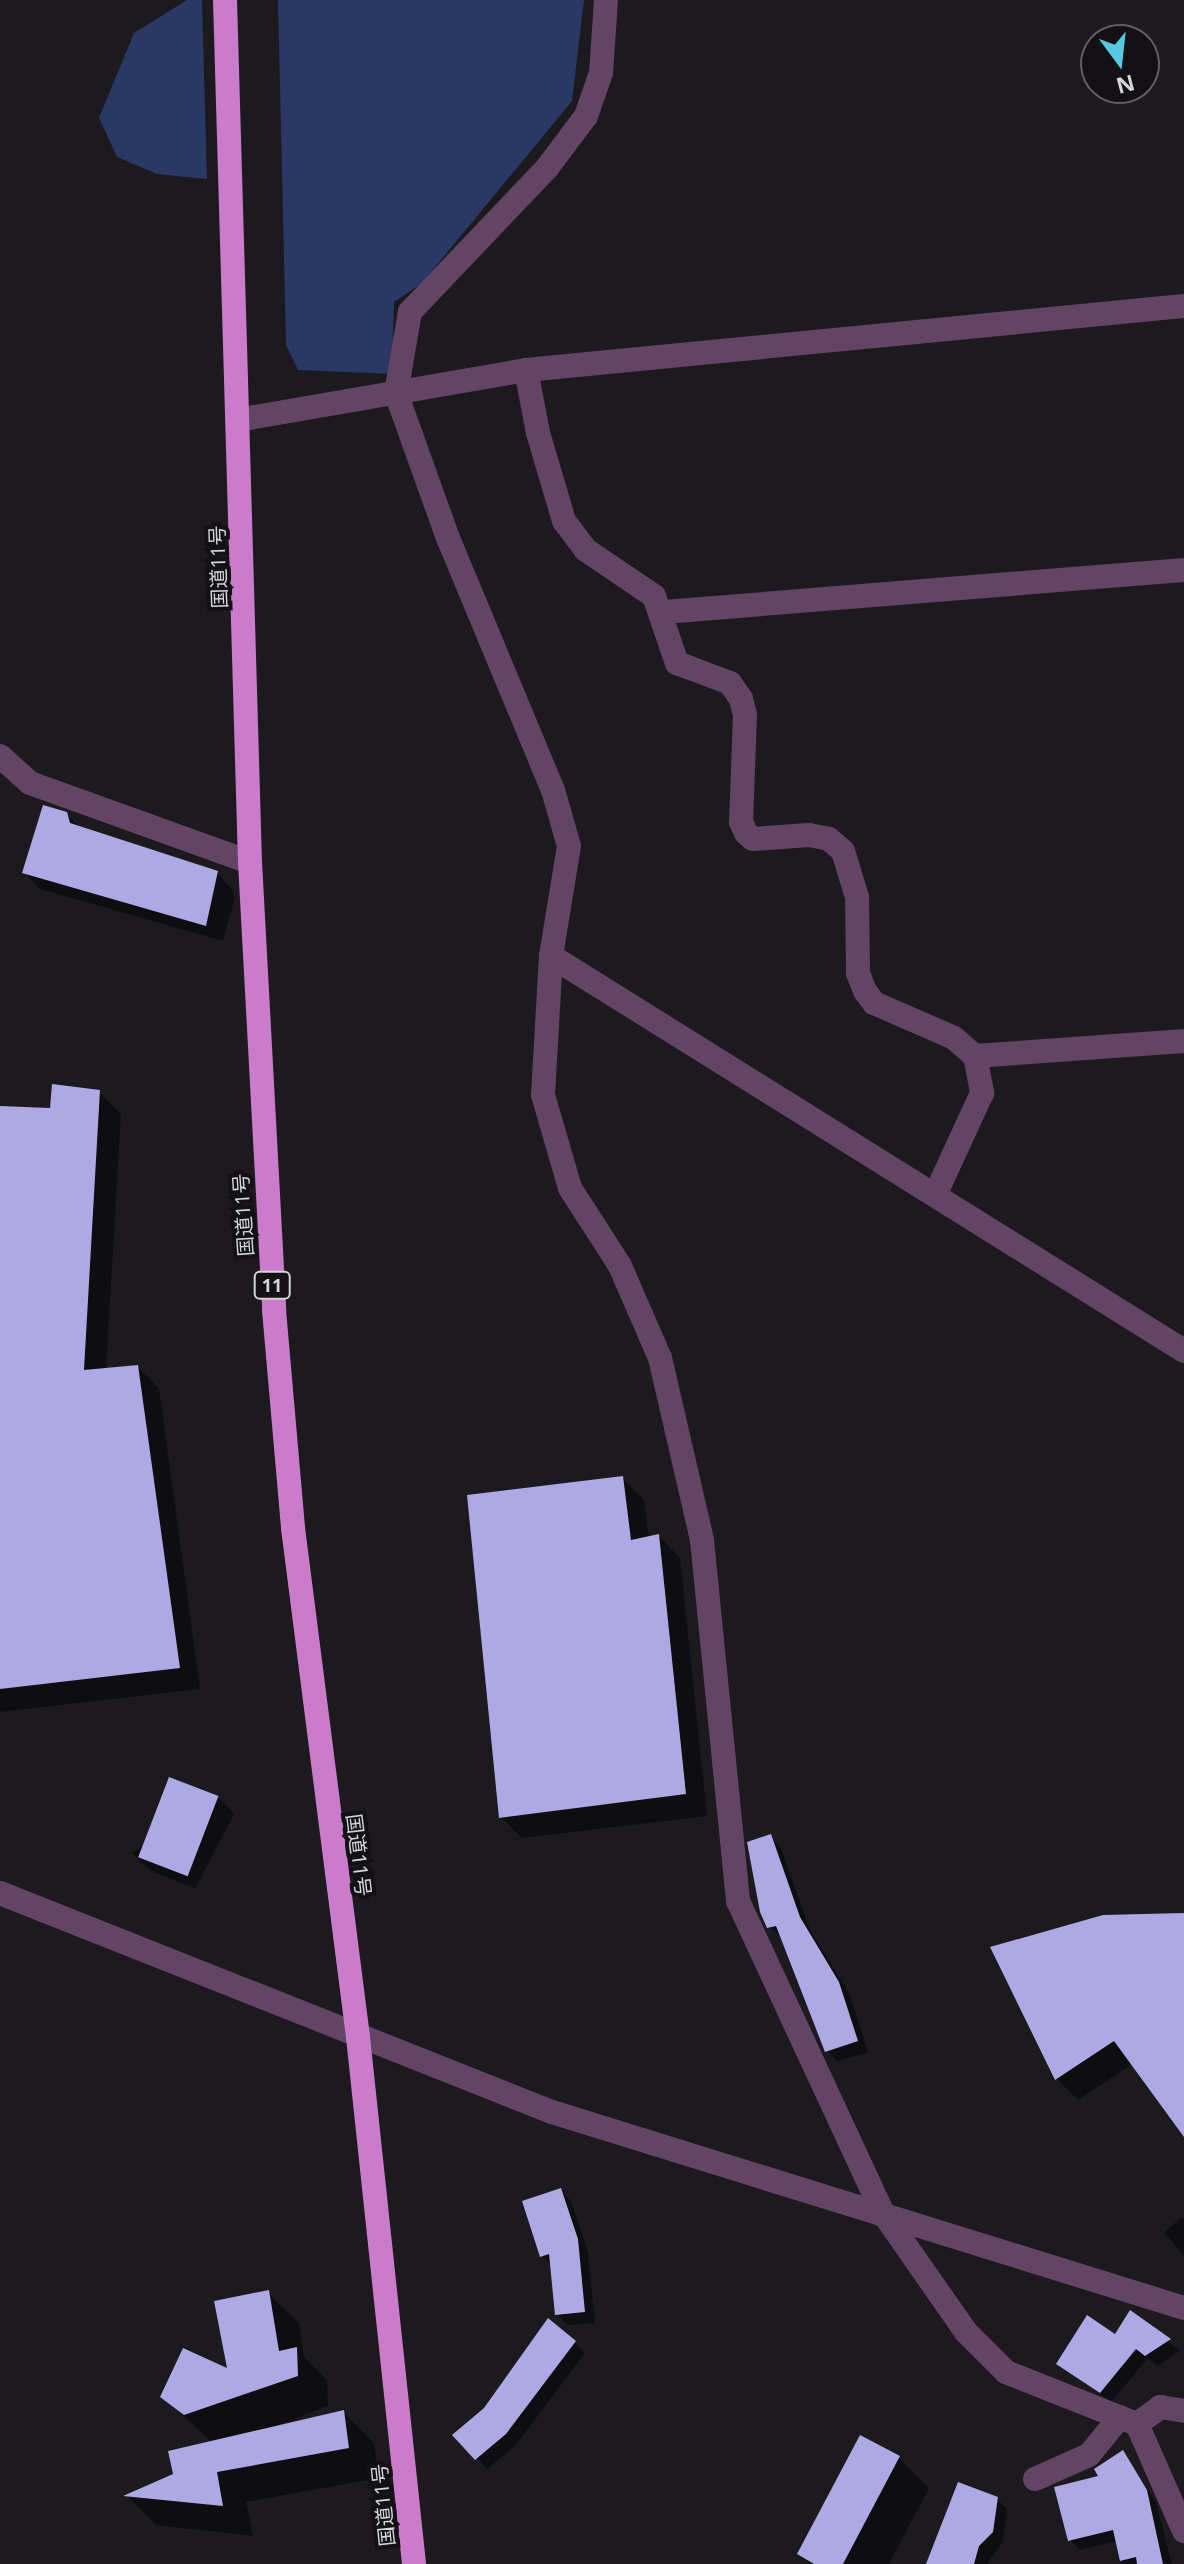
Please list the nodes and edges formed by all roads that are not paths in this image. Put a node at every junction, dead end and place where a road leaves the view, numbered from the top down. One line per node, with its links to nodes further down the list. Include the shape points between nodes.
1 (225, 0): 6 (highway, 国道11号 / 11)
2 (606, 0): 5 (street, via 601,73 586,116 547,168 410,312)
3 (1184, 306): 4 (street)
4 (526, 370): 5 (street); 8 (street, via 564,521 586,550 645,587)
5 (396, 393): 6 (street); 11 (street, via 448,538 553,790 569,846)
6 (237, 420): 10 (highway, 国道11号 / 11)
7 (1184, 570): 8 (street)
8 (664, 612): 13 (street, via 677,663 730,683 741,699 741,822 746,833 753,839 809,835 829,839 843,851 857,897 858,973 865,991 874,1003 954,1038)
9 (0, 756): 10 (street, via 30,783)
10 (250, 862): 17 (highway, 国道11号 / 11, via 261,1125 293,1528)
11 (551, 956): 14 (street); 18 (street, via 543,1095 570,1188 620,1266 660,1358 702,1540 738,1901)
12 (1184, 1041): 13 (street)
13 (975, 1056): 14 (street, via 982,1093)
14 (935, 1195): 15 (street)
15 (1184, 1351)
16 (0, 1893): 17 (street)
17 (358, 2037): 18 (street, via 552,2112); 24 (highway, 国道11号 / 11)
18 (883, 2213): 19 (street); 21 (street, via 966,2332 1006,2372)
19 (1184, 2308)
20 (1184, 2411): 21 (street, via 1160,2407)
21 (1128, 2421): 22 (street, via 1089,2455); 23 (street)
22 (1035, 2479)
23 (1184, 2531)
24 (414, 2564)

